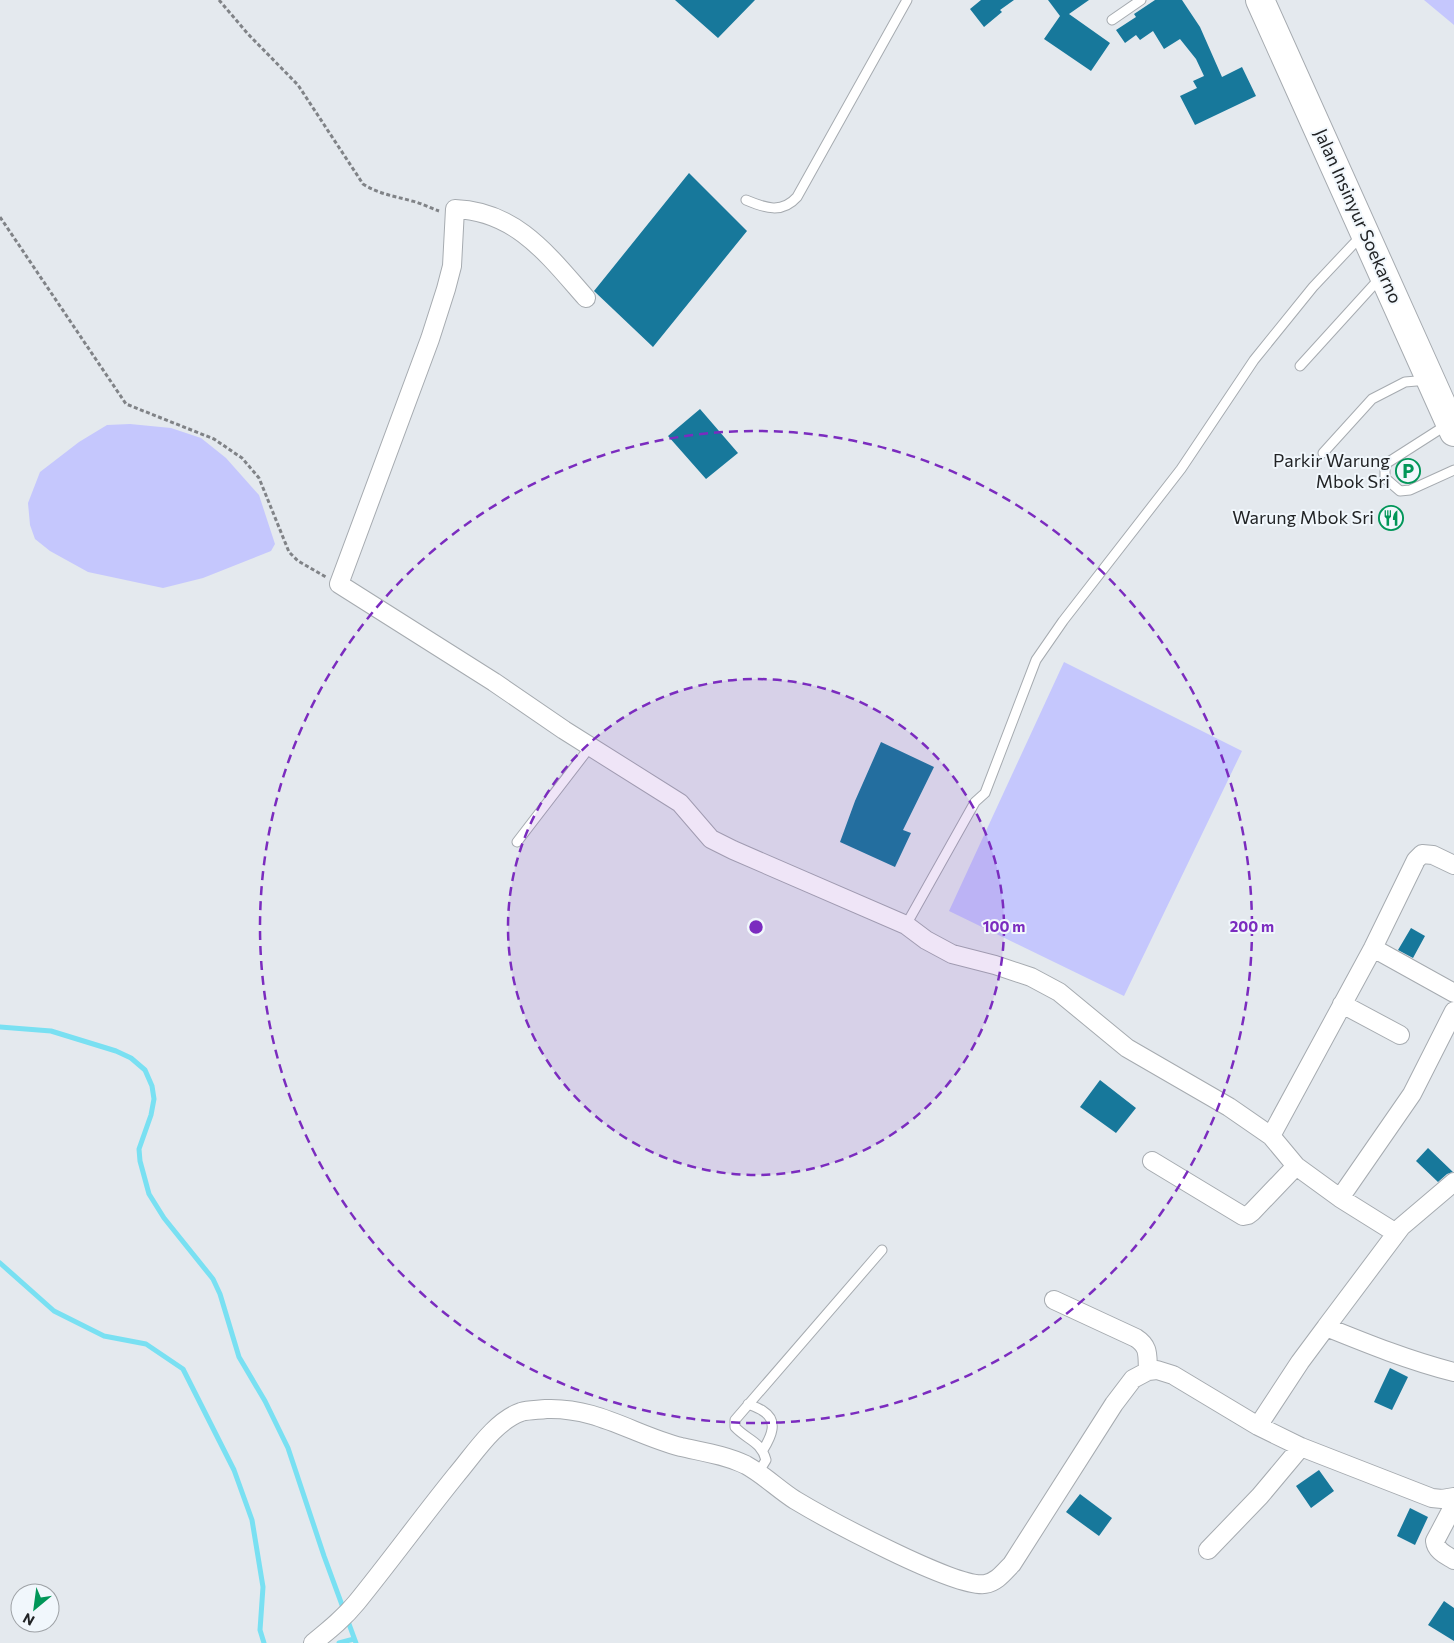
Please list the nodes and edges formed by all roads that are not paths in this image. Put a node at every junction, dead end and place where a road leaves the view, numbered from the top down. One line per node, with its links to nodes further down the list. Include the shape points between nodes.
1 (906, 0): 5 (lane, via 797,197 782,208)
2 (1140, 0): 4 (lane)
3 (1260, 0): 6 (main road, Jalan Insinyur Soekarno)
4 (1112, 20)
5 (746, 200)
6 (1364, 232): 7 (main road, Jalan Insinyur Soekarno); 17 (lane, via 1313,286 1254,360 1180,470 1036,660 985,793 975,802)
7 (1384, 274): 9 (lane); 10 (main road, Jalan Insinyur Soekarno)
8 (586, 298): 14 (street, via 545,252 516,228 485,213 455,209 452,266 446,290 340,584)
9 (1300, 366)
10 (1430, 379): 11 (main road, Jalan Insinyur Soekarno); 12 (lane, via 1405,382 1372,399)
11 (1452, 428): 13 (lane, via 1387,463 1385,478 1400,491 1410,490)
12 (1323, 453)
13 (1454, 470)
14 (590, 747): 15 (lane); 17 (street, via 680,803 711,839)
15 (517, 842)
16 (1454, 865): 18 (street, via 1433,855 1422,854 1416,860)
17 (906, 925): 23 (street, via 952,954 1031,977 1059,992 1127,1048 1229,1107)
18 (1373, 948): 19 (street); 20 (street)
19 (1454, 993)
20 (1342, 1004): 22 (street); 23 (street)
21 (1454, 1011): 27 (street, via 1412,1094)
22 (1400, 1035)
23 (1270, 1136): 25 (street)
24 (1152, 1161): 25 (street, via 1243,1216 1252,1212)
25 (1296, 1166): 27 (street)
26 (1454, 1182): 28 (street)
27 (1340, 1198): 28 (street)
28 (1396, 1233): 31 (street)
29 (882, 1250): 34 (lane)
30 (1054, 1300): 32 (street, via 1144,1343)
31 (1326, 1327): 33 (street, via 1381,1350); 35 (street)
32 (1148, 1371): 35 (street, via 1173,1375); 38 (street, via 1133,1378 1012,1564 991,1582 969,1583 938,1572 796,1500)
33 (1454, 1372)
34 (748, 1404): 37 (lane, via 764,1411 771,1420 773,1430); 37 (lane, via 735,1420 735,1427)
35 (1258, 1426): 36 (street)
36 (1301, 1447): 39 (street, via 1432,1498); 41 (street)
37 (763, 1450): 38 (lane, via 766,1460)
38 (758, 1472): 43 (street, via 729,1458 666,1442 582,1411 561,1408 522,1412 487,1437 355,1604)
39 (1454, 1497)
40 (1454, 1505): 42 (street, via 1435,1541 1438,1550)
41 (1208, 1550)
42 (1454, 1560)
43 (313, 1643)

